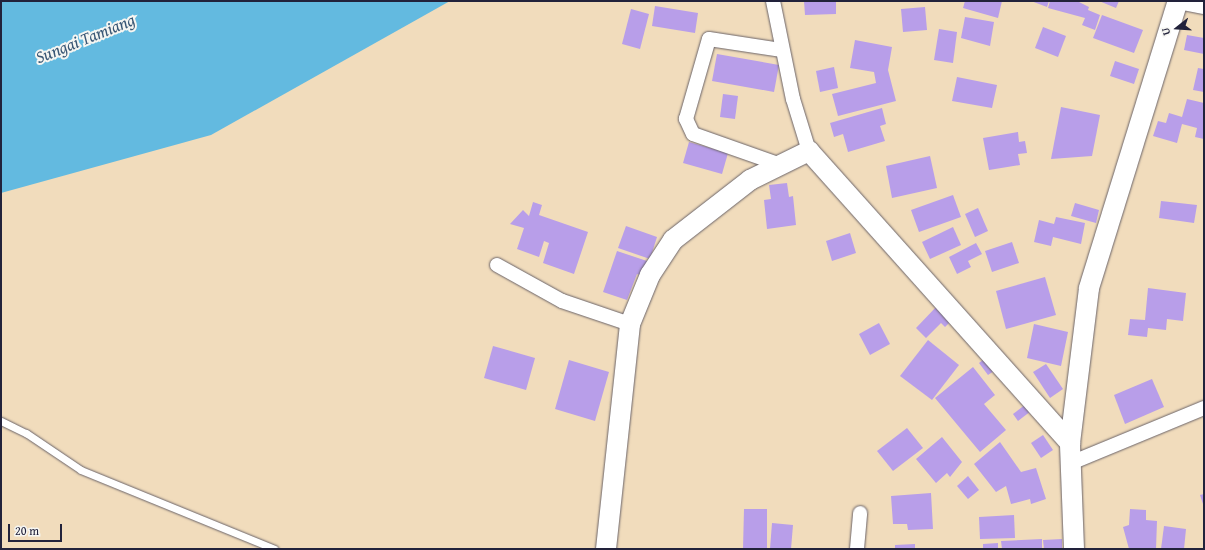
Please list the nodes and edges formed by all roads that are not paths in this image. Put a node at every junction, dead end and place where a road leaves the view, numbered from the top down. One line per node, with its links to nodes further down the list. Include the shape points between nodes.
1 (773, 1): 4 (street)
2 (1178, 2): 3 (street); 11 (street, via 1089,288)
3 (1204, 7)
4 (782, 50): 5 (street); 6 (street, via 709,40 686,120 692,134)
5 (809, 151): 6 (street); 11 (street)
6 (781, 165): 8 (street, via 750,180 673,240 650,275)
7 (497, 265): 8 (street, via 562,301)
8 (630, 324): 14 (street)
9 (1204, 408): 11 (street)
10 (1, 421): 13 (lane, via 26,433 81,470)
11 (1071, 453): 16 (street)
12 (860, 513): 15 (street)
13 (275, 549)
14 (606, 549)
15 (857, 549)
16 (1074, 549)

